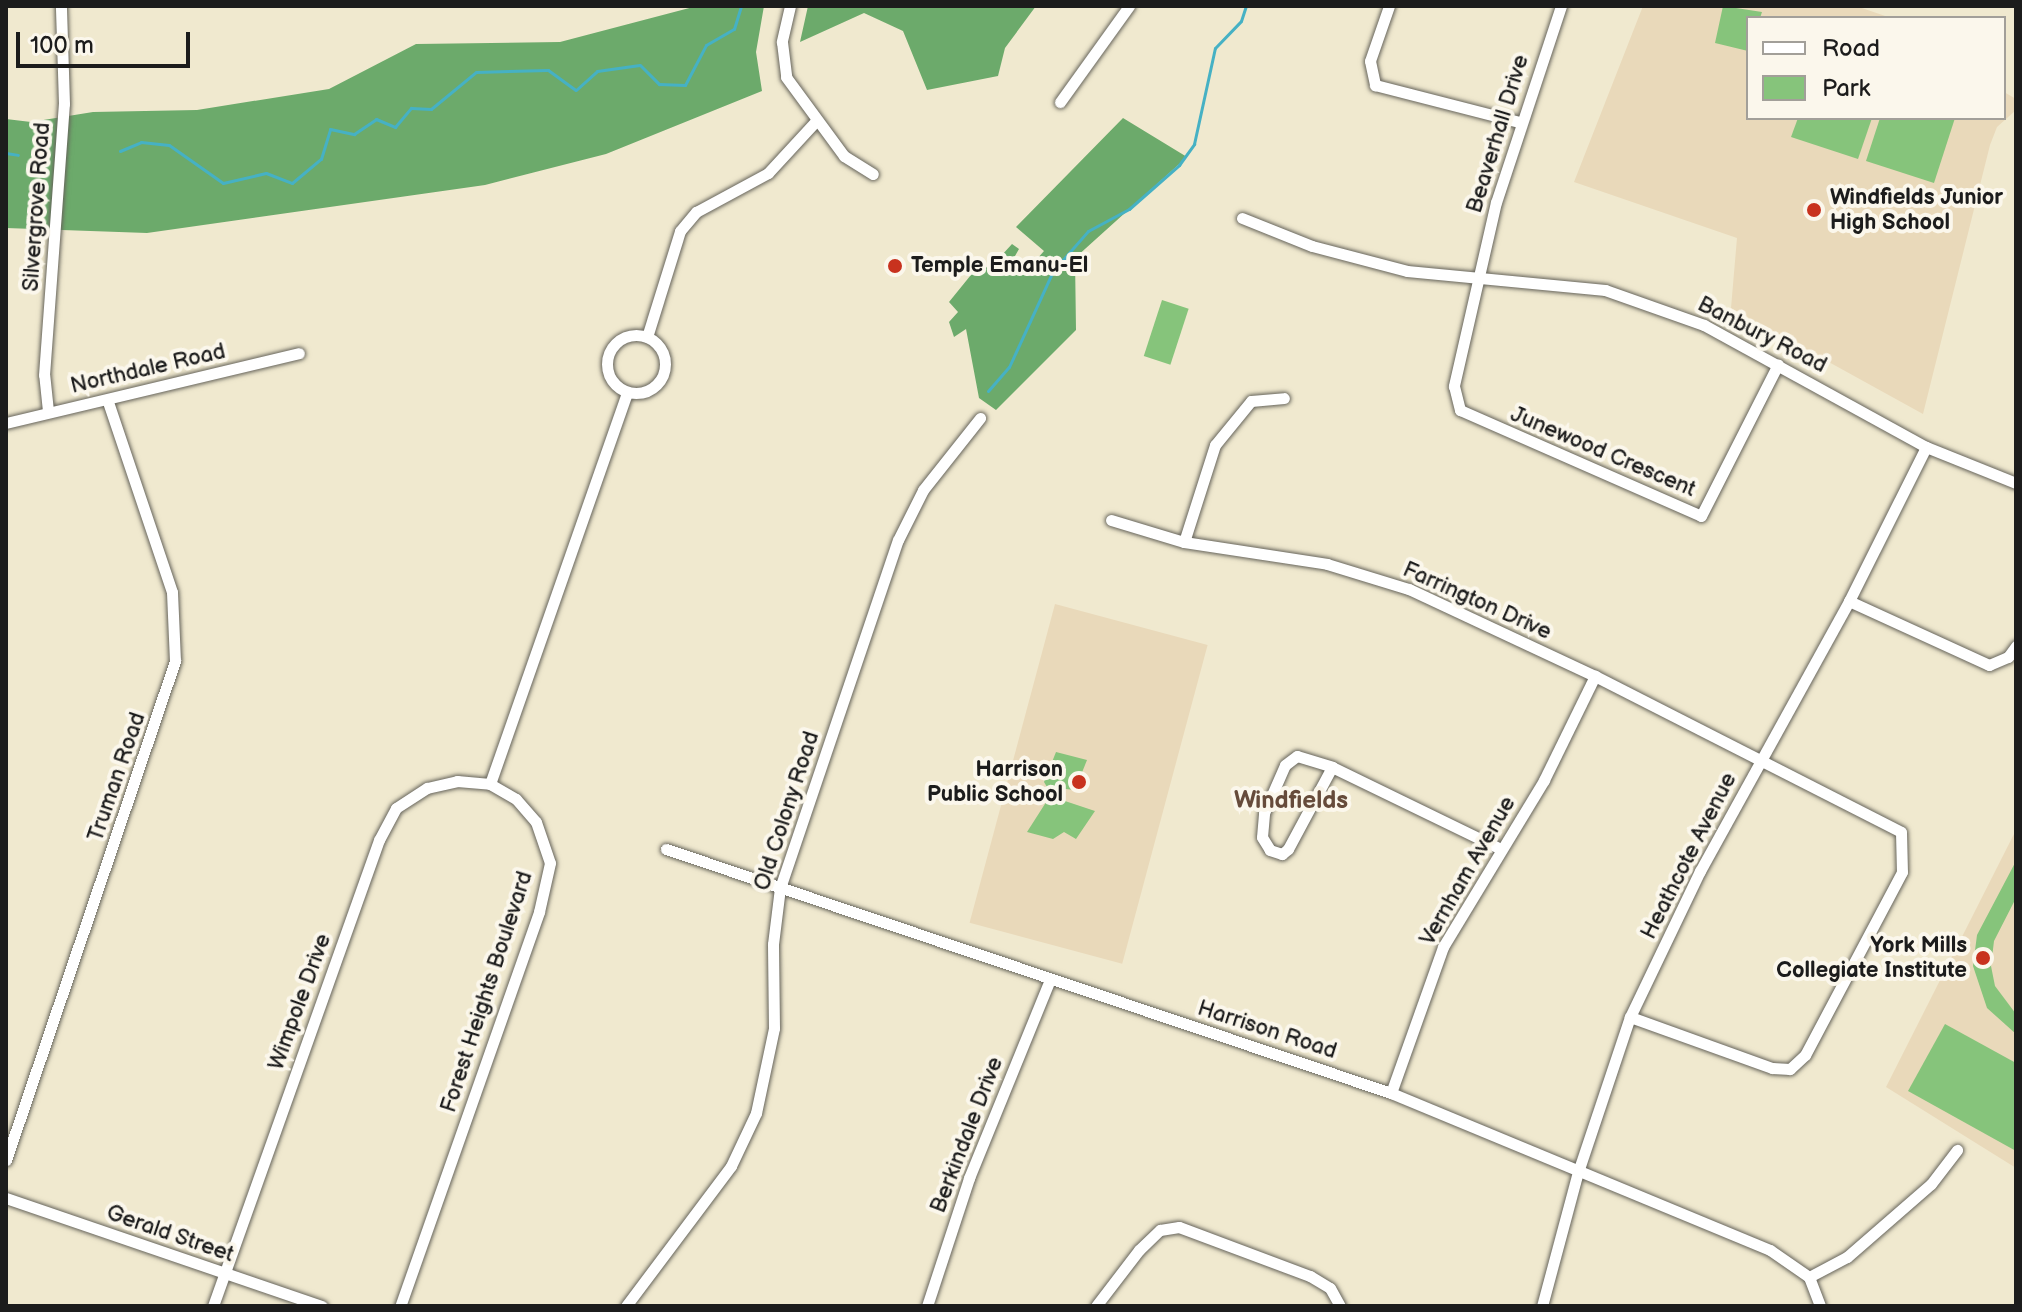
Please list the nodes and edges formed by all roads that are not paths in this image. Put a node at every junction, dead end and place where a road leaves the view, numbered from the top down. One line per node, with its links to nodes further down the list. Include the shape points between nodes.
1 (61, 6): 18 (street, Silvergrove Road, via 64,104 44,375)
2 (790, 6): 7 (street, via 782,42 786,77)
3 (1129, 6): 6 (street)
4 (1389, 6): 8 (street, via 1370,61 1375,85)
5 (1561, 6): 8 (street, Beaverhall Drive)
6 (1060, 102)
7 (815, 122): 9 (street, via 844,156); 12 (street, via 768,173 696,212 680,231)
8 (1519, 122): 11 (street, Beaverhall Drive)
9 (873, 174)
10 (1242, 218): 11 (street, Banbury Road, via 1359,261)
11 (1480, 276): 14 (street, Banbury Road, via 1605,290 1704,325); 14 (street, Junewood Crescent, via 1454,386 1460,410 1701,516)
12 (647, 337): 15 (street, via 661,348 664,373 654,387); 15 (street, via 622,338 609,354 611,379)
13 (299, 353): 17 (street, Northdale Road)
14 (1778, 364): 21 (street, Banbury Road)
15 (627, 392): 30 (street)
16 (1284, 398): 24 (street, via 1251,401 1215,445)
17 (108, 402): 18 (street, Northdale Road); 38 (street, Truman Road, via 172,592 175,661)
18 (48, 411): 20 (street, Northdale Road)
19 (980, 418): 33 (street, Old Colony Road, via 923,490 898,540)
20 (6, 423)
21 (1926, 447): 22 (street, Banbury Road); 25 (street, Heathcote Avenue)
22 (2016, 483)
23 (1111, 520): 24 (street, Farrington Drive)
24 (1184, 542): 27 (street, Farrington Drive, via 1327,564 1409,589)
25 (1849, 601): 26 (street, via 1989,665 2008,657); 28 (street, Heathcote Avenue)
26 (2016, 646)
27 (1595, 676): 28 (street, Farrington Drive); 32 (street, Vernham Avenue, via 1544,780)
28 (1761, 762): 35 (street, Heathcote Avenue, via 1700,871); 35 (street, Farrington Drive, via 1901,832 1902,872 1805,1055 1790,1069 1772,1068)
29 (1332, 767): 29 (street, via 1288,849 1282,854 1270,850 1262,837 1264,813 1285,765 1297,756); 32 (street)
30 (490, 784): 41 (street, Wimpole Drive, via 457,781 427,788 396,808 379,840); 45 (street, Forest Heights Boulevard, via 516,799 536,822 550,863 539,912)
31 (666, 849): 33 (street, Harrison Road)
32 (1501, 849): 36 (street, Vernham Avenue, via 1443,947)
33 (780, 888): 34 (street, Harrison Road); 46 (street, Old Colony Road, via 773,944 774,1028 756,1113 731,1166)
34 (1050, 980): 36 (street, Harrison Road); 47 (street, Berkindale Drive, via 969,1178)
35 (1630, 1017): 39 (street, Heathcote Avenue)
36 (1391, 1093): 39 (street, Harrison Road)
37 (1957, 1150): 42 (street, via 1931,1184 1847,1257)
38 (6, 1160)
39 (1578, 1172): 42 (street, Harrison Road, via 1770,1250); 50 (street, Heathcote Avenue)
40 (6, 1198): 41 (street, Gerald Street)
41 (225, 1274): 43 (street, Wimpole Drive); 44 (street, Gerald Street)
42 (1809, 1277): 51 (street)
43 (213, 1306)
44 (322, 1306)
45 (400, 1306)
46 (626, 1306)
47 (927, 1306)
48 (1096, 1306): 49 (street, via 1160,1230 1179,1227 1310,1276 1330,1288)
49 (1340, 1306)
50 (1542, 1306)
51 (1820, 1306)

